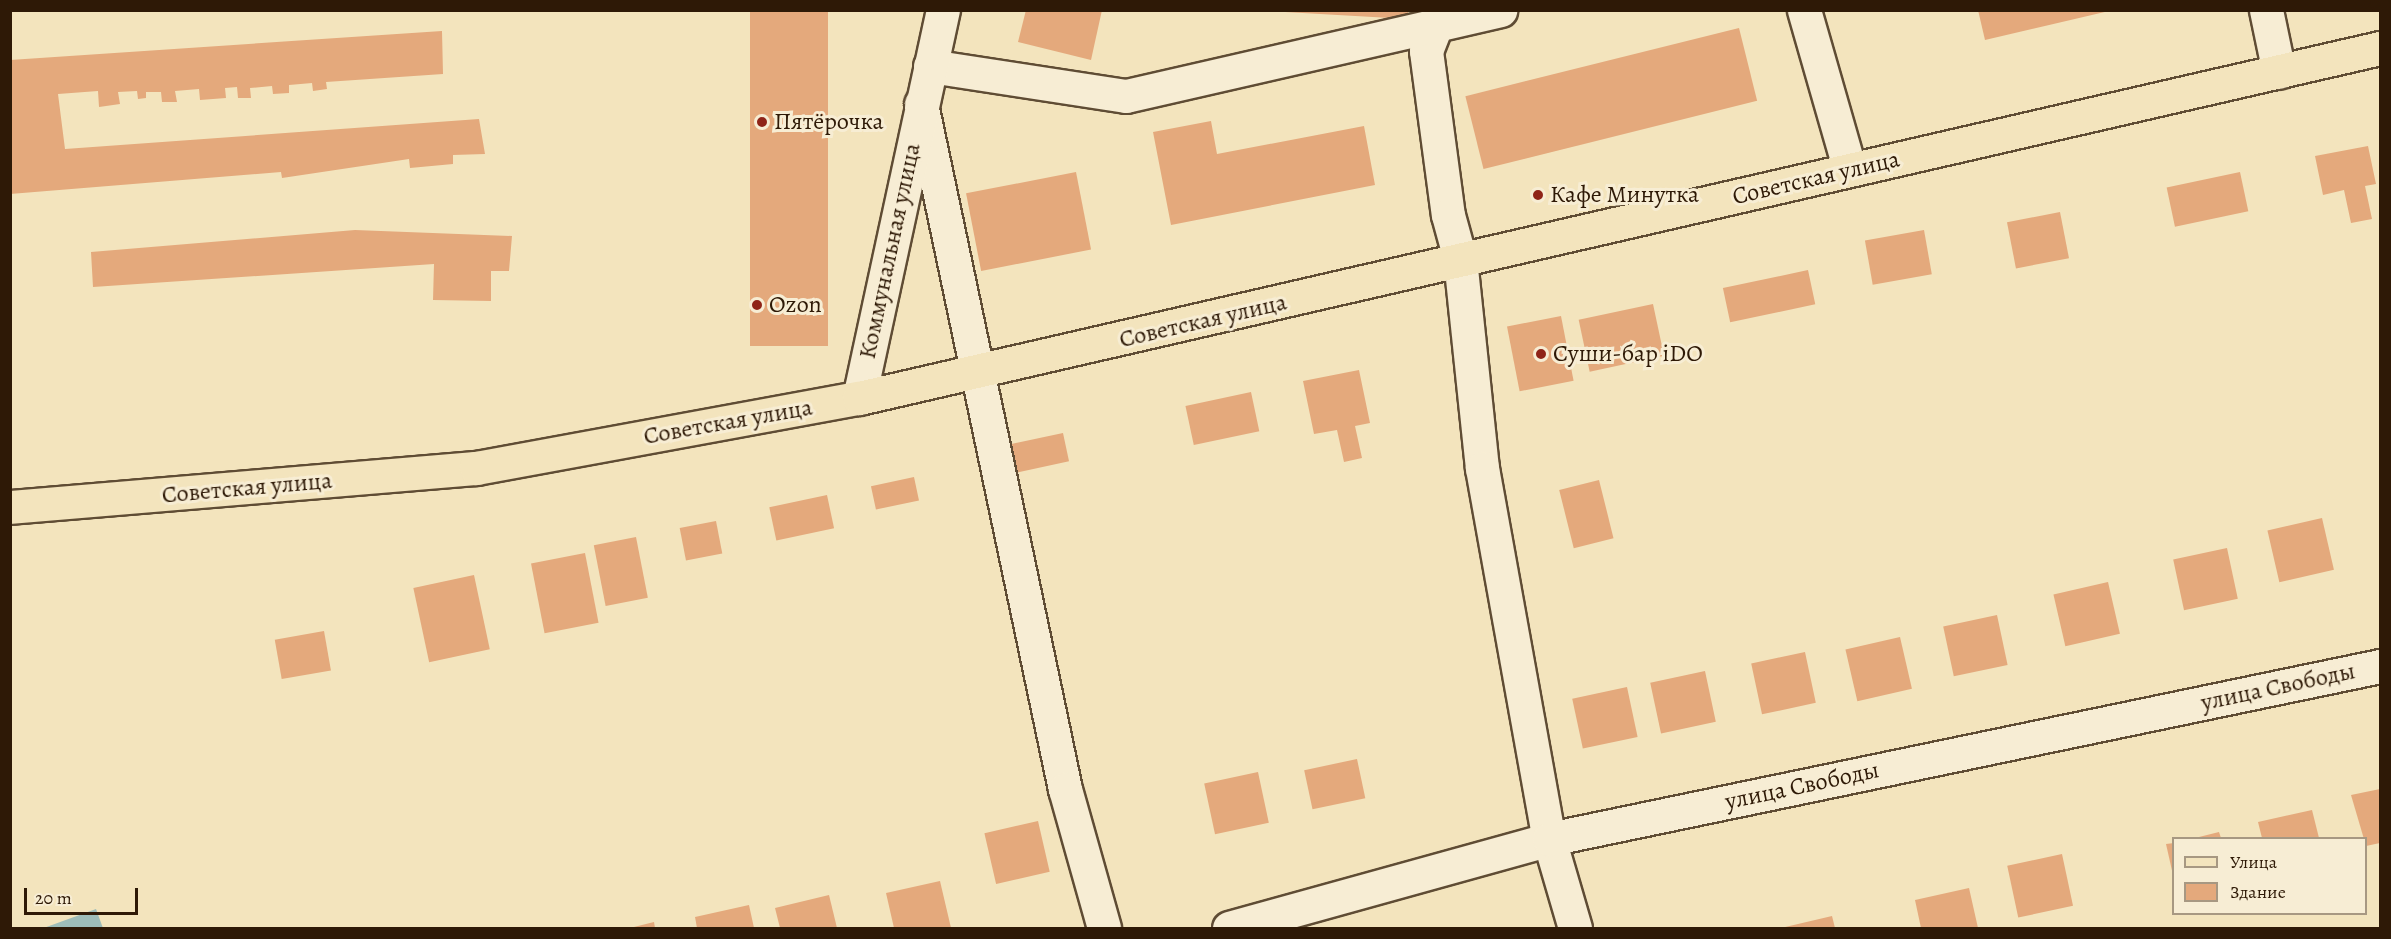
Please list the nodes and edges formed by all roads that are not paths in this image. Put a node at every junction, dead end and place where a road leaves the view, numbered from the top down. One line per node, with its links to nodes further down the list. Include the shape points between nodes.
1 (943, 10): 7 (street, Коммунальная улица)
2 (1500, 10): 5 (street)
3 (1804, 10): 10 (street)
4 (2266, 10): 8 (street)
5 (1440, 17): 7 (street, via 1125,96); 11 (street, via 1426,51 1448,216)
6 (2380, 48): 8 (main road, Советская улица)
7 (930, 66): 9 (street, Коммунальная улица)
8 (2278, 72): 10 (main road, Советская улица)
9 (921, 104): 12 (street, Коммунальная улица); 13 (street, Коммунальная улица)
10 (1850, 170): 11 (main road, Советская улица)
11 (1460, 259): 12 (main road, Советская улица); 16 (street, via 1482,468)
12 (976, 375): 13 (main road, Советская улица); 17 (street, Коммунальная улица, via 1065,789)
13 (859, 398): 14 (main road, Советская улица, via 476,468)
14 (10, 507)
15 (2380, 666): 16 (street, улица Свободы)
16 (1549, 839): 18 (street, улица Свободы); 19 (street)
17 (1104, 928)
18 (1229, 928)
19 (1575, 928)

